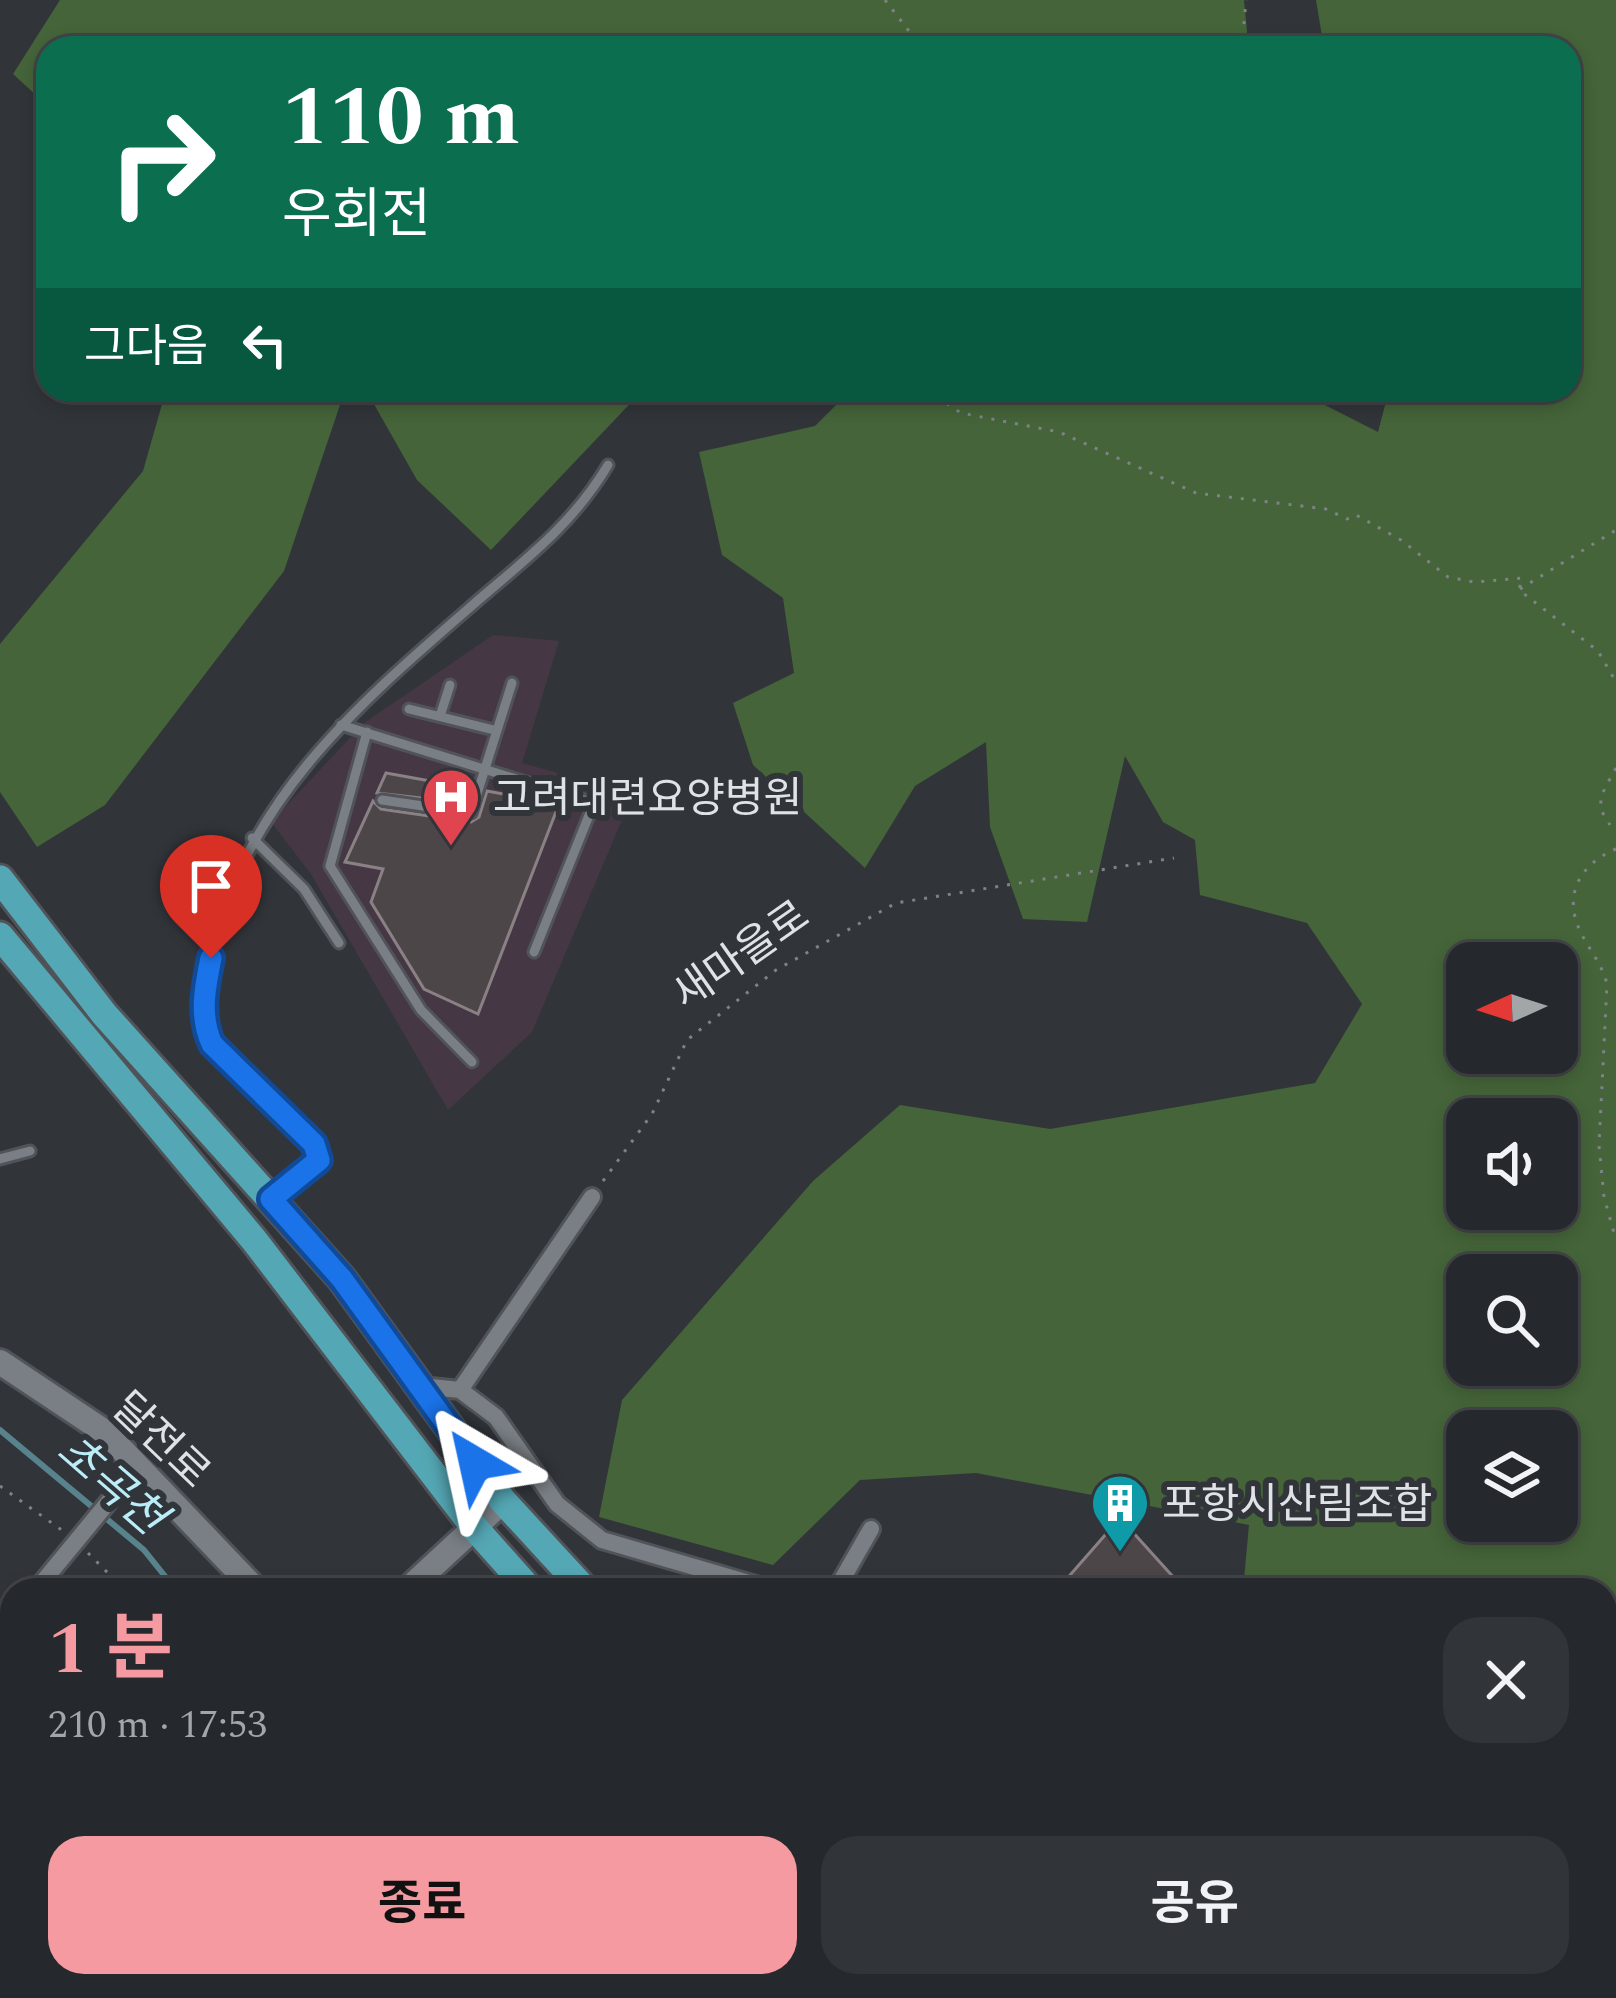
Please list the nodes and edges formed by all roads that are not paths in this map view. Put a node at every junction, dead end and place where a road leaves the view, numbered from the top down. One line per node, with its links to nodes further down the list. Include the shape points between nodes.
1 (608, 465): 6 (lane, via 534,556)
2 (512, 682): 7 (lane)
3 (450, 685): 5 (lane)
4 (409, 709): 5 (lane)
5 (440, 716): 7 (lane)
6 (341, 724): 8 (lane); 11 (lane)
7 (494, 730): 9 (lane)
8 (367, 732): 9 (lane); 16 (lane, via 330,866 421,1010)
9 (484, 766): 10 (lane, via 471,813); 15 (lane, via 594,802)
10 (382, 800)
11 (252, 838): 14 (lane, via 304,889); 20 (lane, via 219,920 205,1029 314,1144 319,1160)
12 (0, 879): 20 (main road, via 104,1014)
13 (0, 936): 26 (main road, via 254,1240)
14 (339, 943)
15 (534, 952)
16 (472, 1062)
17 (30, 1151): 18 (lane)
18 (0, 1159)
19 (592, 1197): 23 (street)
20 (271, 1199): 22 (main road)
21 (0, 1362): 24 (street, 달전로, via 106,1432)
22 (420, 1386): 23 (street); 25 (main road)
23 (460, 1390): 33 (street, via 496,1418 557,1504 602,1540)
24 (135, 1470): 28 (street); 29 (street, 달전로)
25 (503, 1501): 26 (street); 32 (main road)
26 (474, 1527): 30 (street); 31 (main road)
27 (871, 1528): 34 (street)
28 (46, 1578)
29 (244, 1578)
30 (420, 1578)
31 (519, 1578)
32 (574, 1578)
33 (731, 1578)
34 (843, 1578)

